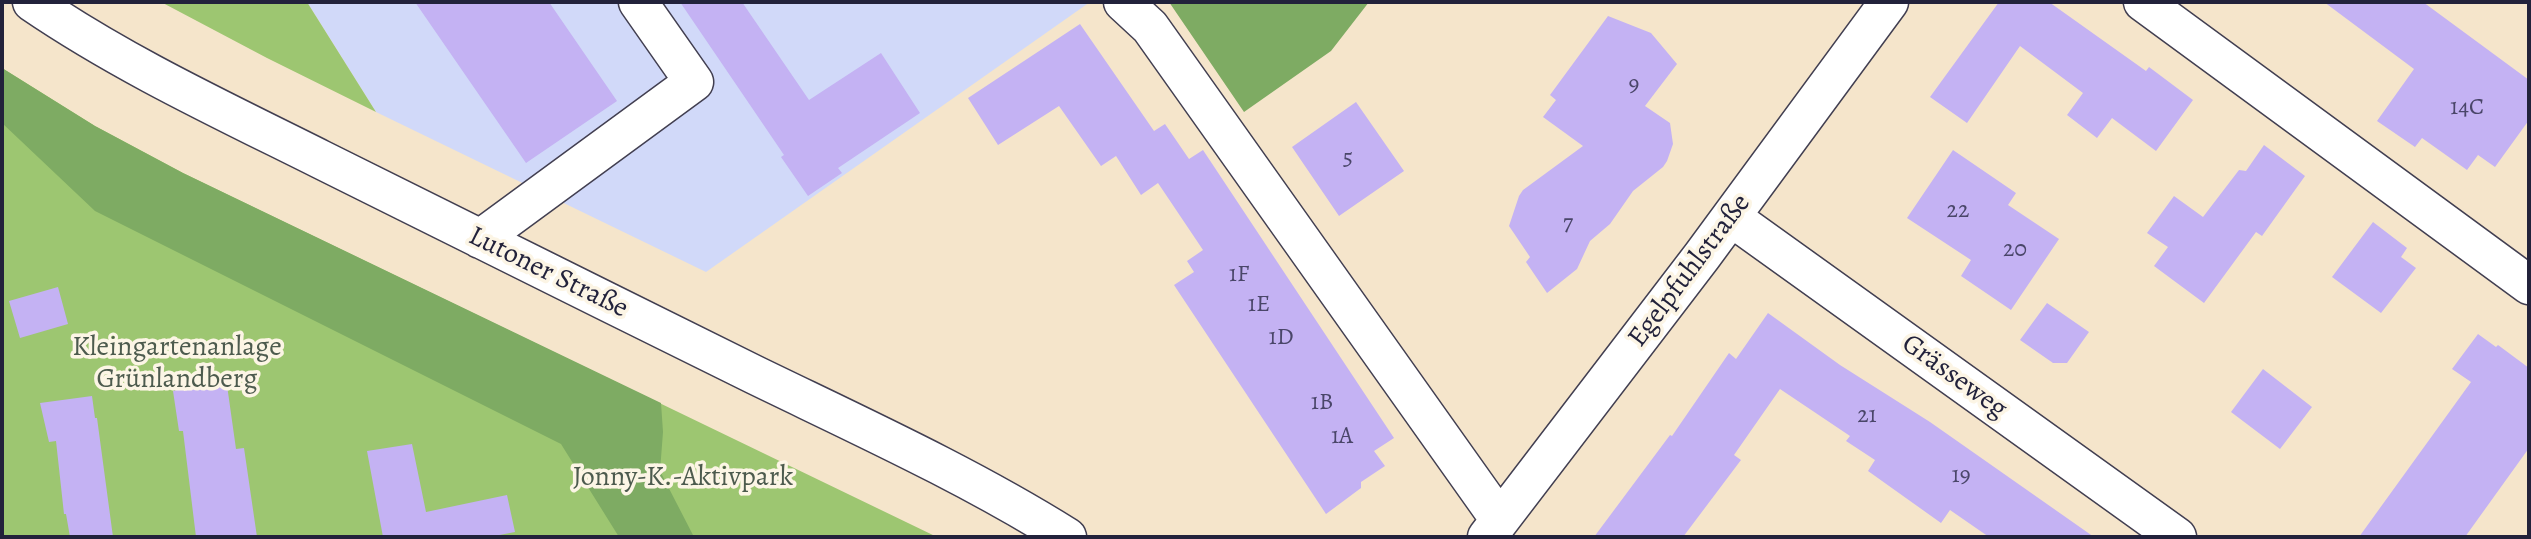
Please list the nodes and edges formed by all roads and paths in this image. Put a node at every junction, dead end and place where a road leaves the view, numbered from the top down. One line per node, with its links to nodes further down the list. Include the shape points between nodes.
1 (32, 2): 7 (street, Lutoner Straße, via 145,71)
2 (638, 2): 7 (street, via 694,82)
3 (1123, 2): 9 (street, via 1150,27)
4 (1889, 2): 6 (street, Egelpfuhlstraße)
5 (2144, 2): 8 (street)
6 (1731, 217): 9 (street, Egelpfuhlstraße); 11 (street, Grässeweg)
7 (480, 239): 10 (street, Lutoner Straße, via 900,446)
8 (2529, 285)
9 (1494, 529)
10 (1067, 537)
11 (2177, 537)

